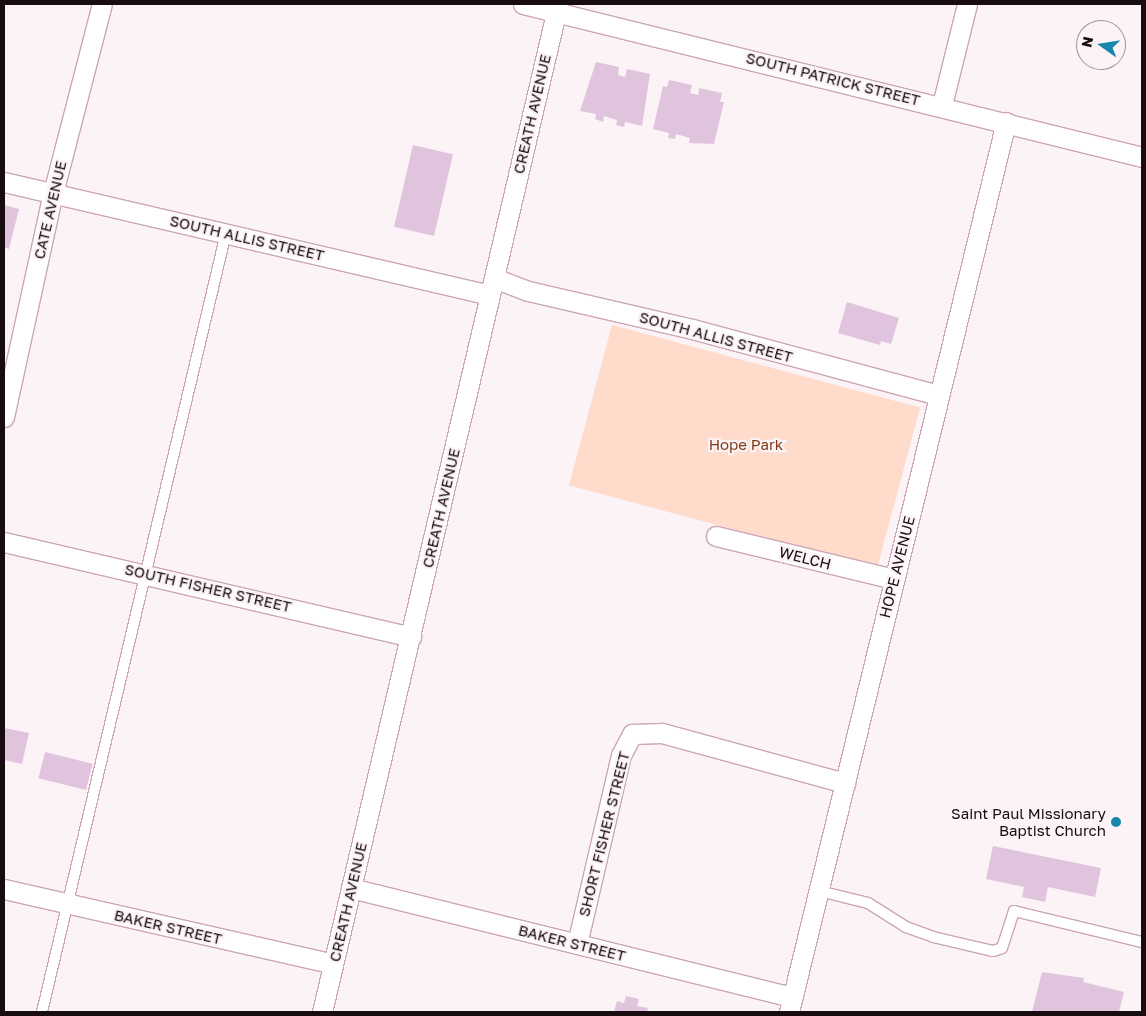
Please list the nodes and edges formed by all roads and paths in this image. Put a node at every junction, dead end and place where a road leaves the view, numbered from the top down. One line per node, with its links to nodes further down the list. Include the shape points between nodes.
1 (102, 4): 9 (street, CATE AVENUE)
2 (524, 4): 4 (street, SOUTH PATRICK STREET)
3 (967, 4): 5 (street)
4 (557, 8): 5 (street, SOUTH PATRICK STREET); 11 (street, CREATH AVENUE)
5 (942, 105): 6 (street, SOUTH PATRICK STREET)
6 (1006, 122): 7 (street, SOUTH PATRICK STREET); 12 (street, HOPE AVENUE)
7 (1142, 157)
8 (4, 182): 9 (street, SOUTH ALLIS STREET)
9 (53, 194): 10 (street, SOUTH ALLIS STREET); 13 (street, CATE AVENUE)
10 (226, 233): 11 (street, SOUTH ALLIS STREET); 16 (lane)
11 (492, 287): 12 (street, SOUTH ALLIS STREET); 18 (street, CREATH AVENUE)
12 (939, 395): 17 (street, HOPE AVENUE)
13 (4, 417)
14 (716, 536): 17 (street, WELCH)
15 (4, 542): 16 (street, SOUTH FISHER STREET)
16 (147, 574): 18 (street, SOUTH FISHER STREET); 23 (lane)
17 (894, 580): 19 (street, HOPE AVENUE)
18 (411, 636): 20 (street, CREATH AVENUE)
19 (846, 783): 22 (street, HOPE AVENUE); 25 (street, SHORT FISHER STREET, via 662,733 632,734 621,755)
20 (351, 888): 25 (street, BAKER STREET); 26 (street, CREATH AVENUE)
21 (4, 889): 23 (street, BAKER STREET)
22 (819, 891): 24 (lane, via 868,903 906,927 933,937 993,951 1002,948 1014,911); 27 (street, HOPE AVENUE)
23 (68, 904): 26 (street, BAKER STREET); 28 (lane)
24 (1142, 942)
25 (577, 944): 27 (street, BAKER STREET)
26 (333, 964): 29 (street, CREATH AVENUE)
27 (791, 1004)
28 (42, 1012)
29 (322, 1012)

